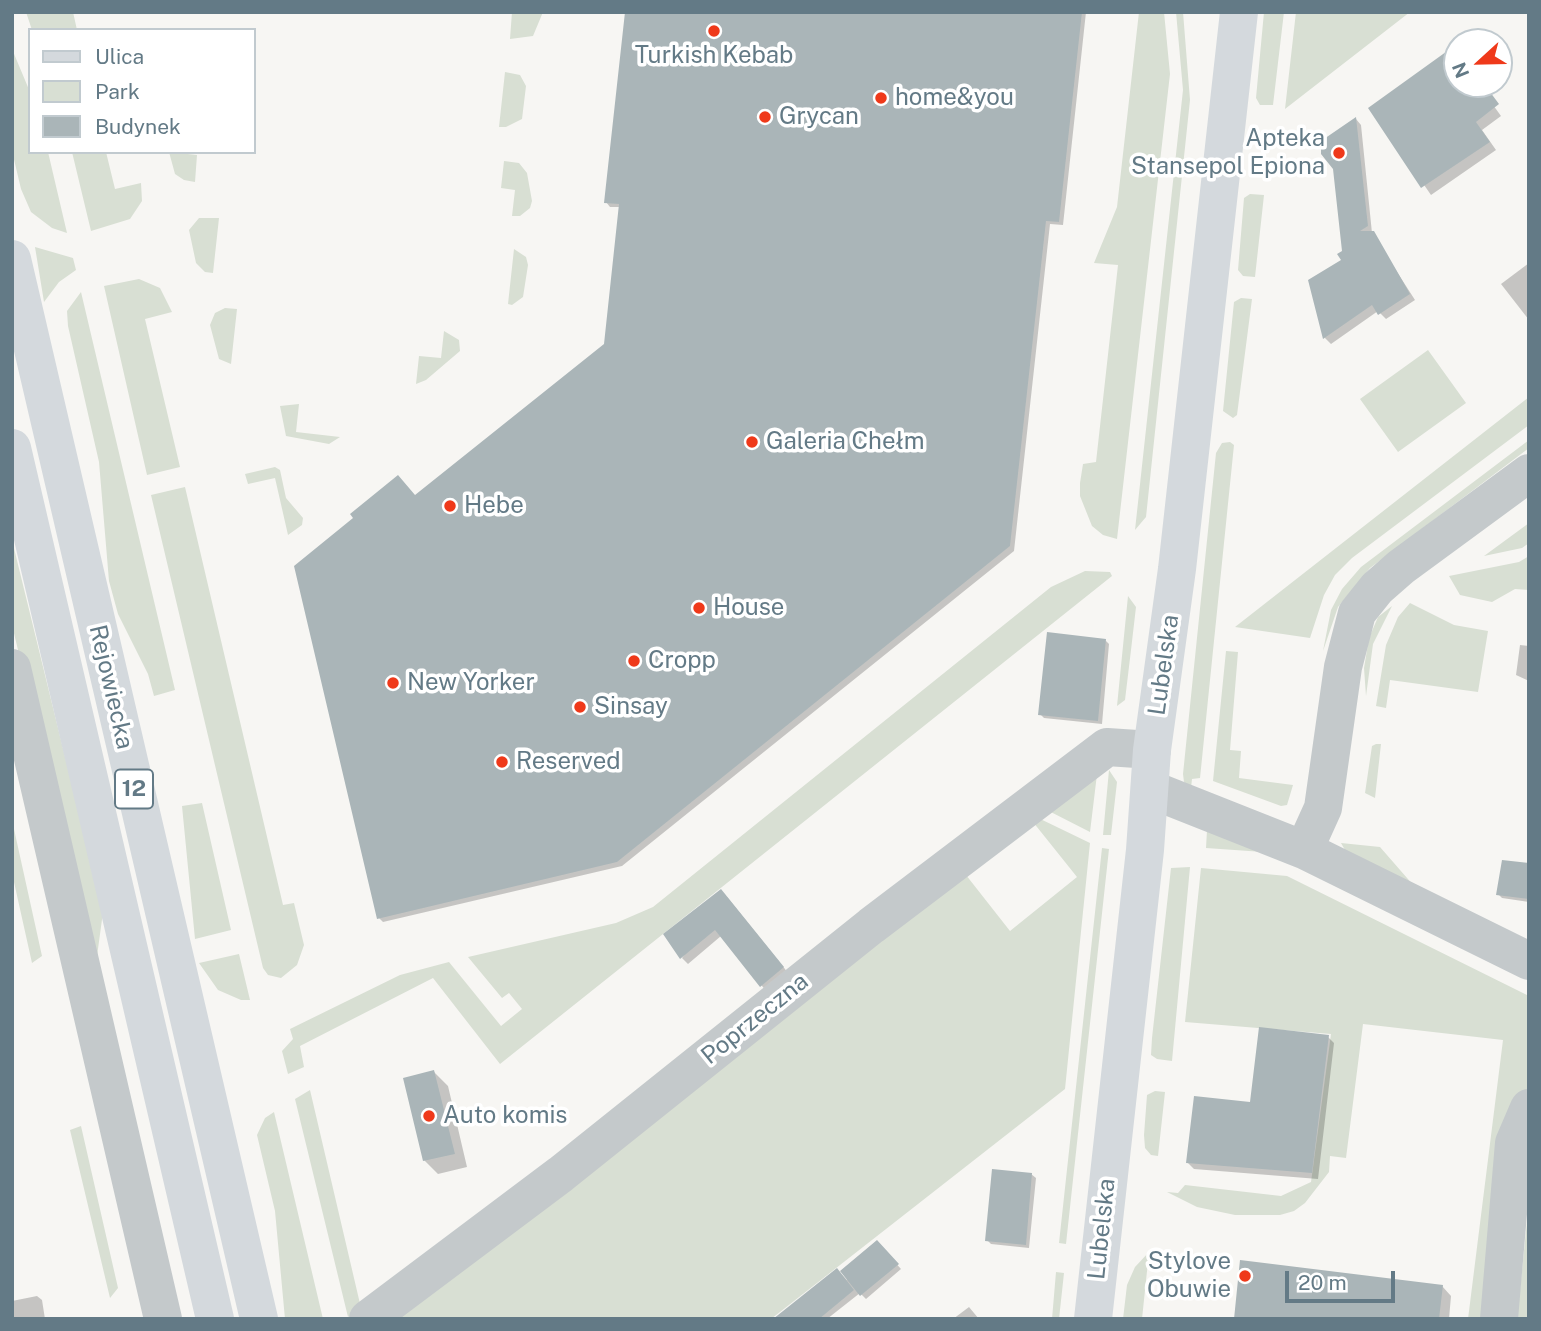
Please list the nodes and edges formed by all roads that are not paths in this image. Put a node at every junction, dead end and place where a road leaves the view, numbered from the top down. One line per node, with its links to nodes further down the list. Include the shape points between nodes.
1 (1238, 12): 6 (main road, Lubelska, via 1177,569)
2 (12, 259): 13 (main road, Rejowiecka / 12)
3 (12, 448): 12 (main road, Rejowiecka / 12)
4 (1529, 473): 8 (street, via 1401,567 1377,587 1357,613 1343,667 1323,808)
5 (12, 668): 11 (street)
6 (1152, 750): 7 (main road, Lubelska); 14 (street, Poprzeczna, via 1107,747)
7 (1150, 789): 8 (street); 15 (main road, Lubelska)
8 (1304, 850): 9 (street)
9 (1529, 961)
10 (1529, 1108): 16 (street, via 1514,1143)
11 (163, 1319)
12 (215, 1319)
13 (259, 1319)
14 (368, 1319)
15 (1093, 1319)
16 (1499, 1319)

